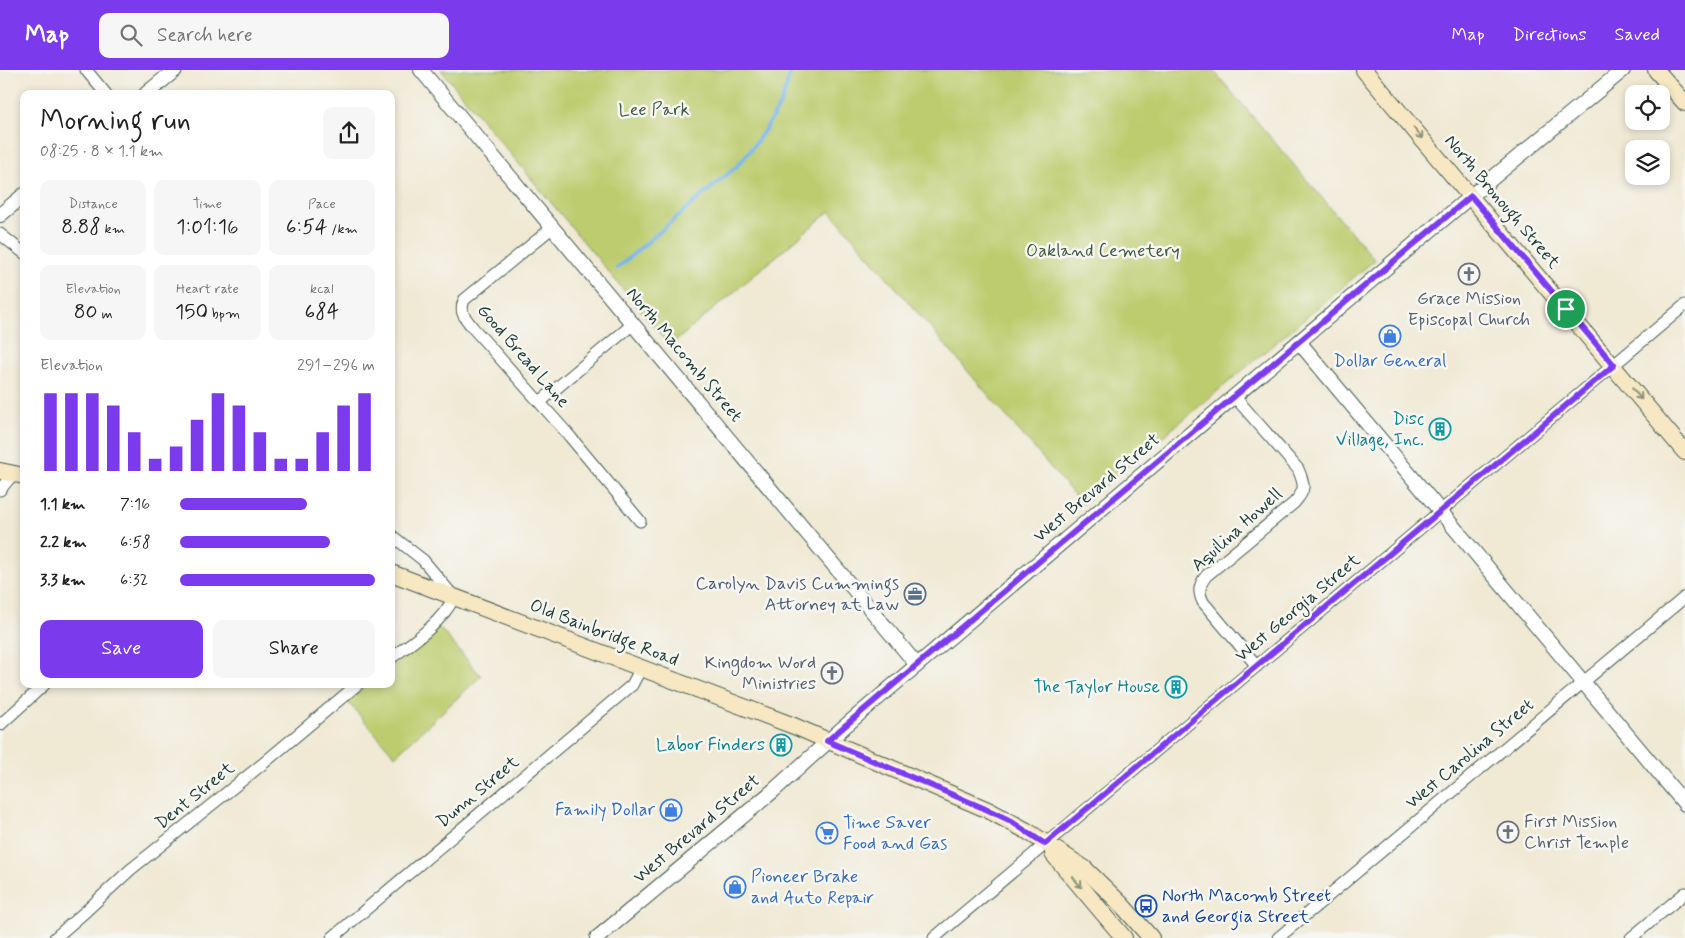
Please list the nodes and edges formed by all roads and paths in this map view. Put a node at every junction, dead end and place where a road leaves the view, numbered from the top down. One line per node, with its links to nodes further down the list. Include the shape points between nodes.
1 (86, 70): 7 (street)
2 (175, 70): 8 (street)
3 (421, 70): 13 (street, North Macomb Street)
4 (1364, 70): 10 (main road, North Bronough Street, one-way to 10)
5 (1623, 70): 10 (street, West Brevard Street)
6 (1656, 70): 9 (main road)
7 (103, 90)
8 (151, 90)
9 (1685, 102)
10 (1471, 196): 18 (street, West Brevard Street); 19 (main road, North Bronough Street)
11 (20, 198): 12 (street)
12 (0, 215)
13 (553, 227): 17 (street, North Macomb Street); 21 (street, Good Bread Lane, via 464,300 461,308 473,328)
14 (0, 234): 15 (street)
15 (20, 250)
16 (1685, 305): 19 (street, West Georgia Street)
17 (633, 324): 21 (street); 32 (street, North Macomb Street)
18 (1299, 342): 20 (street, West Brevard Street); 25 (street)
19 (1614, 365): 22 (main road, North Bronough Street, one-way to 22); 25 (street, West Georgia Street)
20 (1234, 396): 32 (street, West Brevard Street); 33 (street, Aquilina Howell, via 1298,470 1304,489 1294,503 1200,584 1203,602)
21 (540, 402): 26 (street, Good Bread Lane)
22 (1685, 452)
23 (12, 473): 24 (street)
24 (0, 490)
25 (1441, 511): 33 (street, West Georgia Street); 35 (street)
26 (640, 521)
27 (395, 538): 30 (street, via 423,560)
28 (395, 575): 30 (main road, Old Bainbridge Road)
29 (1685, 596): 35 (street, West Carolina Street)
30 (454, 597): 31 (street, via 450,607 431,626); 34 (main road, Old Bainbridge Road)
31 (395, 655)
32 (917, 665): 39 (street, West Brevard Street)
33 (1257, 666): 41 (street, West Georgia Street)
34 (641, 668): 39 (main road, Old Bainbridge Road); 45 (street, Dunn Street, via 632,685)
35 (1583, 682): 40 (street); 49 (street, West Carolina Street)
36 (41, 688): 38 (street)
37 (353, 688): 44 (street, Dent Street, via 130,870)
38 (0, 725)
39 (827, 741): 41 (main road, Old Bainbridge Road, via 988,810); 43 (street, West Brevard Street, via 773,791)
40 (1685, 804)
41 (1045, 844): 46 (street, West Georgia Street); 47 (main road, one-way to 47); 48 (main road, via 1066,855 1098,880)
42 (1685, 893): 50 (street)
43 (600, 937)
44 (55, 938)
45 (332, 938)
46 (934, 938)
47 (1124, 938)
48 (1151, 938)
49 (1278, 938)
50 (1631, 938)

